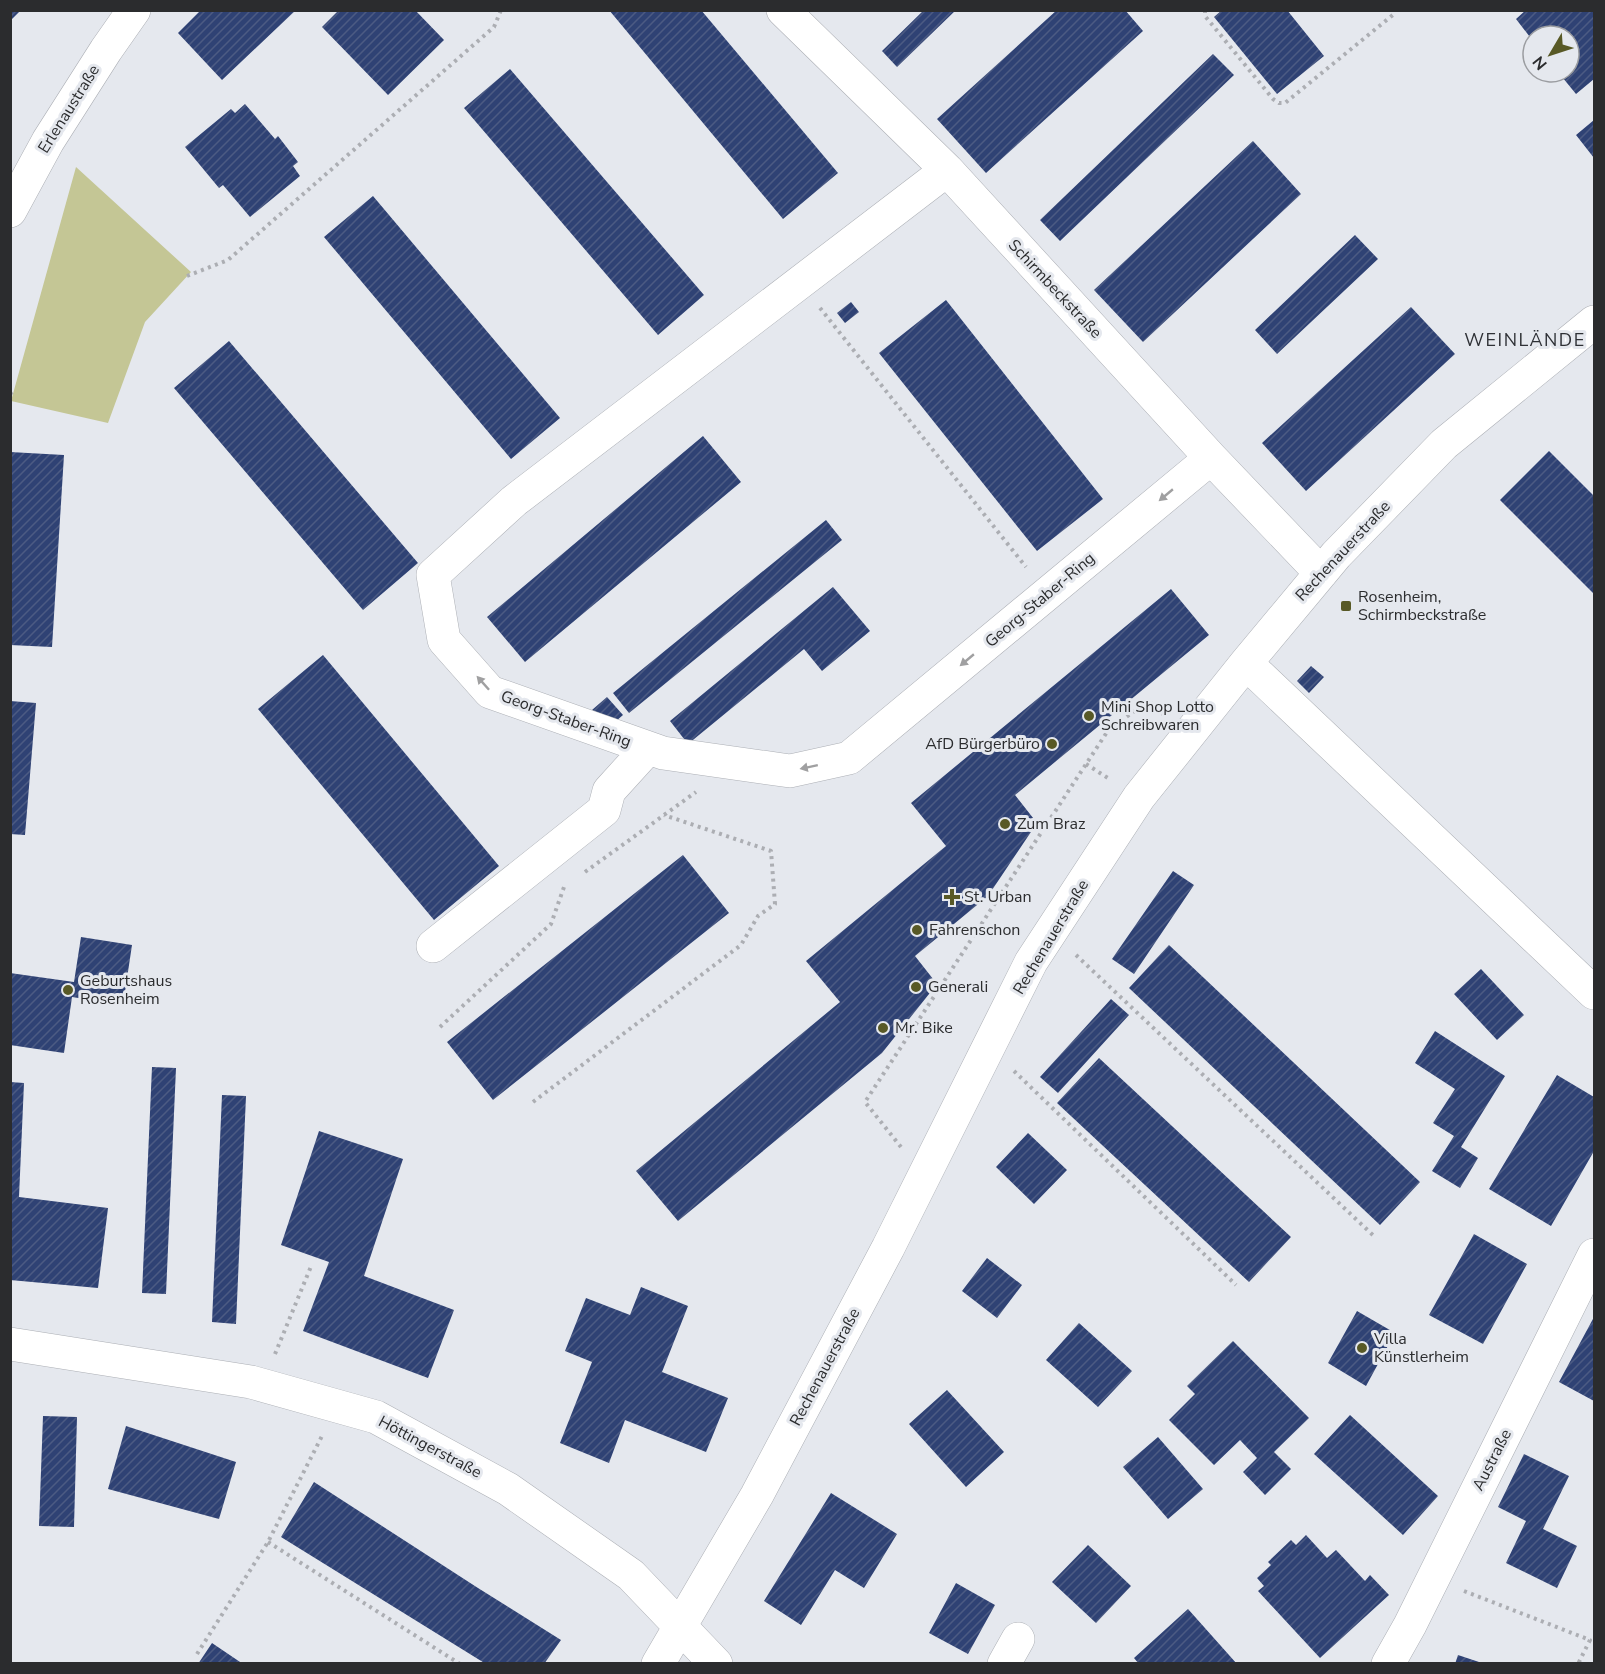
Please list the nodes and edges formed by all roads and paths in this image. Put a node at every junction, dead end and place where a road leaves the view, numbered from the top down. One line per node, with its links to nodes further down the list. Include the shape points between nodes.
1 (134, 10): 6 (street, Erlenaustraße, via 48,141)
2 (501, 10): 9 (path, via 494,27 228,260)
3 (783, 10): 7 (street, Schirmbeckstraße)
4 (1205, 10): 5 (path, via 1205,16 1279,103 1285,103)
5 (1394, 14)
6 (23, 157): 8 (street, Erlenaustraße)
7 (947, 170): 10 (street, Georg-Staber-Ring); 12 (street, Schirmbeckstraße)
8 (10, 211)
9 (187, 276)
10 (800, 283): 14 (path); 17 (street, Georg-Staber-Ring, one-way to 10, via 490,692 444,640 433,574 514,501)
11 (1594, 322): 13 (street, Rechenauerstraße, via 1444,444)
12 (1210, 458): 13 (street, Schirmbeckstraße); 14 (street, Georg-Staber-Ring, one-way to 14)
13 (1321, 573): 15 (street, Rechenauerstraße)
14 (1047, 593): 18 (street, Georg-Staber-Ring, one-way to 18, via 849,758 790,771)
15 (1246, 663): 16 (street, Rechenauerstraße); 26 (street)
16 (1188, 736): 19 (path, via 1149,701 1109,729); 24 (street, Rechenauerstraße, via 1139,797)
17 (648, 748): 18 (street, Georg-Staber-Ring); 25 (street, via 609,791 604,810)
18 (735, 764): 21 (path)
19 (1086, 764): 20 (path); 30 (path, via 865,1102)
20 (1096, 770)
21 (664, 815): 22 (path); 29 (path, via 771,851 775,904 758,915 741,945)
22 (581, 874)
23 (572, 881): 27 (path, via 563,888 551,924)
24 (1052, 931): 28 (street, Rechenauerstraße, via 1031,962); 31 (path)
25 (434, 946)
26 (1594, 993)
27 (440, 1027)
28 (989, 1046): 30 (street, Rechenauerstraße); 34 (path)
29 (533, 1102)
30 (924, 1176): 40 (street, Rechenauerstraße, via 757,1495)
31 (1377, 1238)
32 (1594, 1255): 39 (street, Austraße)
33 (312, 1264): 36 (path)
34 (1236, 1285)
35 (10, 1344): 36 (street, Höttingerstraße)
36 (262, 1385): 37 (street, Höttingerstraße)
37 (338, 1407): 38 (path); 40 (street, Höttingerstraße, via 376,1417 508,1489 631,1575)
38 (268, 1542): 41 (path); 42 (path)
39 (1433, 1578): 45 (street, Austraße); 46 (path, via 1590,1640)
40 (680, 1627): 43 (street, Rechenauerstraße); 44 (street, Höttingerstraße)
41 (197, 1654)
42 (460, 1664)
43 (658, 1664)
44 (716, 1664)
45 (1388, 1664)
46 (1578, 1664)

